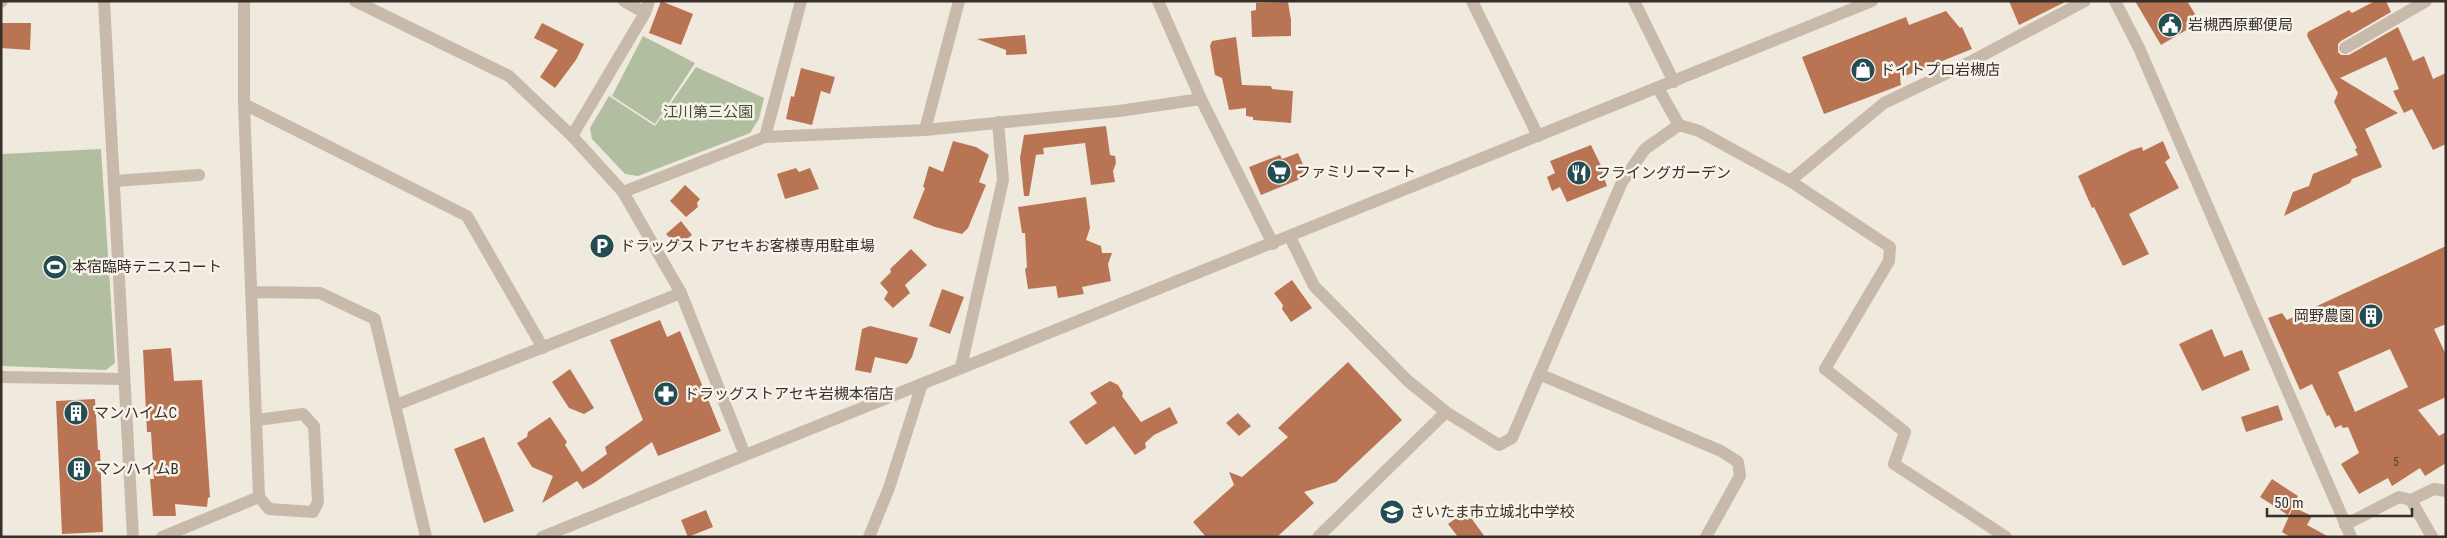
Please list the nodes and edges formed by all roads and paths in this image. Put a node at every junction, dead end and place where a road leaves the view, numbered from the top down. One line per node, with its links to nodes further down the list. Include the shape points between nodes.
1 (104, 1): 27 (street)
2 (244, 1): 19 (street)
3 (355, 1): 23 (street, via 509,76)
4 (624, 1): 14 (street)
5 (801, 1): 25 (street)
6 (958, 1): 22 (street)
7 (1158, 1): 18 (street)
8 (1472, 1): 24 (street)
9 (1634, 1): 16 (street)
10 (1872, 1): 16 (street)
11 (2085, 1): 28 (street, via 1884,103)
12 (2115, 1): 47 (street, via 2139,48)
13 (2426, 1): 15 (street)
14 (647, 7): 23 (street)
15 (2345, 48)
16 (1674, 82): 17 (street)
17 (1658, 88): 21 (street); 24 (street)
18 (1201, 99): 20 (street, via 1119,111); 31 (street)
19 (244, 104): 32 (street); 34 (street, via 467,216)
20 (998, 122): 22 (street); 35 (street, via 1004,180)
21 (1679, 125): 28 (street, via 1699,131); 36 (street, via 1645,149 1622,182)
22 (925, 130): 25 (street)
23 (572, 136): 29 (street)
24 (1538, 136): 30 (street)
25 (765, 137): 29 (street)
26 (199, 175): 27 (street)
27 (114, 181): 38 (street)
28 (1790, 181): 55 (street, via 1890,247 1889,261 1825,369 1905,432 1894,464)
29 (623, 192): 33 (street)
30 (1290, 236): 31 (street); 41 (street, via 1314,286 1408,381)
31 (1272, 244): 35 (street)
32 (252, 292): 40 (street, via 320,293 376,319); 42 (street)
33 (681, 293): 34 (street); 43 (street)
34 (543, 348): 40 (street)
35 (961, 367): 39 (street)
36 (1539, 374): 41 (street, via 1512,438 1499,445); 54 (street, via 1722,451 1738,462 1740,476)
37 (1, 378): 38 (street)
38 (124, 379): 48 (street)
39 (922, 384): 43 (street); 52 (street, via 889,488)
40 (396, 405): 50 (street)
41 (1446, 412): 53 (street)
42 (256, 420): 45 (street); 45 (street, via 304,414 314,426 318,502 313,512 269,509)
43 (745, 455): 51 (street)
44 (2446, 491): 46 (street, via 2434,488)
45 (259, 497): 49 (street)
46 (2411, 500): 47 (street, via 2399,497); 57 (street)
47 (2345, 525): 56 (street)
48 (133, 537)
49 (162, 537)
50 (426, 537)
51 (542, 537)
52 (869, 537)
53 (1318, 537)
54 (1706, 537)
55 (2006, 537)
56 (2351, 537)
57 (2432, 537)

